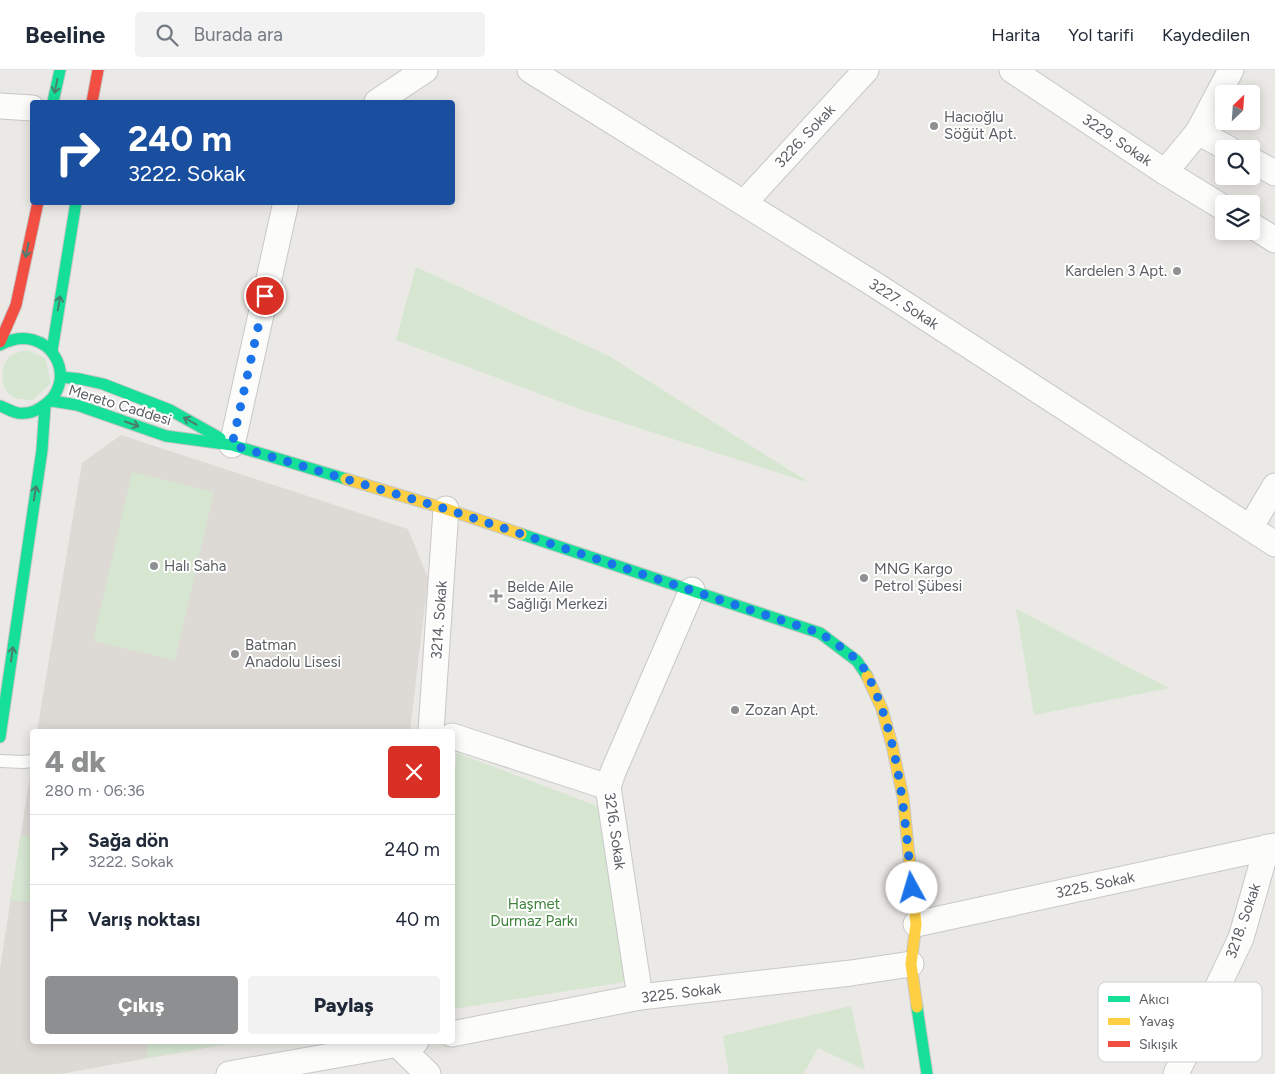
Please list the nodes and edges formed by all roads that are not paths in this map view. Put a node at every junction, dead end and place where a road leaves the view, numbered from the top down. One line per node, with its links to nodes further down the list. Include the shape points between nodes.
1 (60, 70): 8 (street, one-way to 8)
2 (98, 70): 9 (street)
3 (425, 70): 10 (street)
4 (530, 70): 18 (street, 3227. Sokak)
5 (866, 70): 18 (street, 3226. Sokak)
6 (1012, 70): 16 (street, 3229. Sokak)
7 (1232, 70): 13 (street)
8 (53, 100)
9 (92, 100)
10 (380, 100)
11 (0, 106): 12 (street)
12 (30, 108)
13 (1198, 132): 14 (street); 16 (street)
14 (1215, 141)
15 (1260, 165): 17 (street)
16 (1165, 172): 19 (street, 3229. Sokak)
17 (1275, 173)
18 (744, 202): 33 (street, 3227. Sokak)
19 (1215, 203)
20 (37, 205): 25 (street, one-way to 25, via 16,305)
21 (76, 205): 26 (street, one-way to 21)
22 (285, 205): 30 (street)
23 (1260, 231): 24 (street)
24 (1275, 240)
25 (0, 343): 26 (street, via 32,339)
26 (52, 351): 27 (street)
27 (61, 377): 28 (street, via 58,390); 30 (street, one-way to 27, via 170,410 103,384)
28 (48, 404): 29 (street, via 34,412 21,414); 30 (street, Mereto Caddesi, one-way to 30, via 77,405 166,436); 37 (street, one-way to 28)
29 (0, 406)
30 (232, 445): 32 (street, Mereto Caddesi)
31 (1275, 486): 33 (street)
32 (446, 509): 35 (street, Mereto Caddesi); 36 (street, 3214. Sokak)
33 (1250, 528): 34 (street, 3227. Sokak)
34 (1275, 544)
35 (692, 590): 41 (street, 3216. Sokak); 43 (street, Mereto Caddesi, via 820,633 857,660 870,679 882,709 903,797)
36 (438, 729)
37 (0, 737)
38 (455, 738): 41 (street)
39 (0, 760): 40 (lane)
40 (30, 761)
41 (608, 787): 46 (street, 3216. Sokak)
42 (1271, 847): 43 (street, 3225. Sokak); 45 (street, 3218. Sokak, via 1240,938)
43 (916, 924): 44 (street, Mereto Caddesi)
44 (911, 964): 46 (street, 3225. Sokak); 53 (street, Mereto Caddesi)
45 (1219, 982)
46 (640, 997): 47 (street, 3225. Sokak)
47 (455, 1033)
48 (393, 1044): 51 (street)
49 (406, 1044): 52 (street)
50 (1182, 1062): 54 (street, 3218. Sokak)
51 (229, 1074)
52 (428, 1074)
53 (927, 1074)
54 (1176, 1074)

